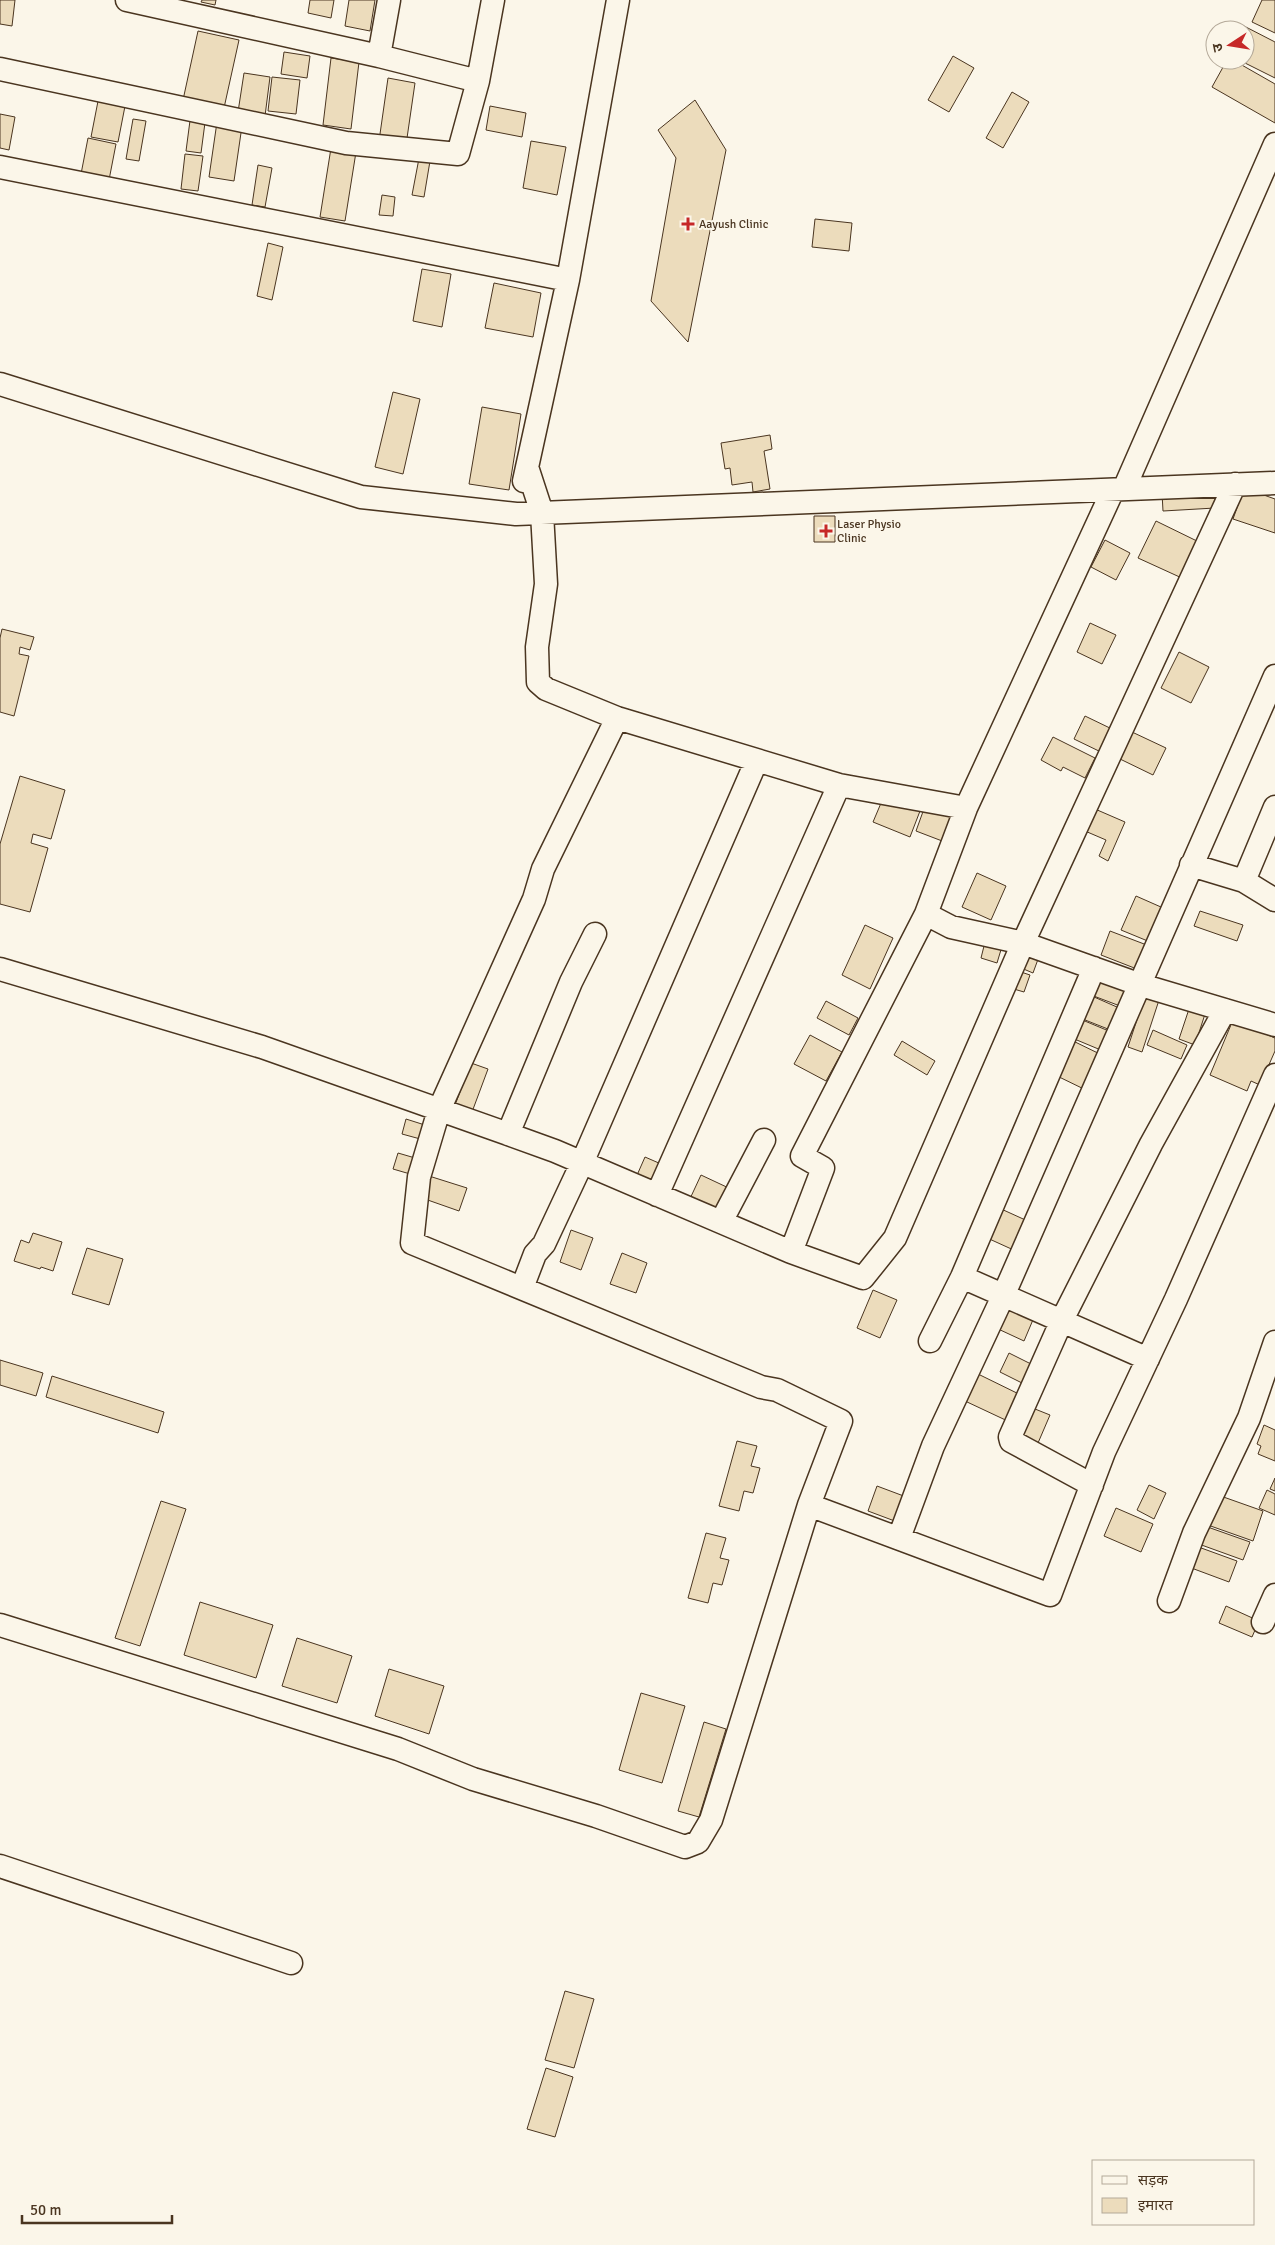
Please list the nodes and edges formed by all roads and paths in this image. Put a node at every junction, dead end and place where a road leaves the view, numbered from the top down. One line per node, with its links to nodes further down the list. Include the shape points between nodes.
1 (127, 0): 5 (street)
2 (389, 0): 5 (street)
3 (493, 0): 7 (street)
4 (618, 0): 10 (street)
5 (379, 56): 7 (street)
6 (0, 69): 7 (street, via 346,143 458,154)
7 (478, 81)
8 (1275, 144): 15 (street)
9 (0, 167): 10 (street)
10 (568, 280): 12 (street)
11 (0, 384): 17 (street, via 361,497)
12 (527, 467): 16 (street); 17 (street)
13 (1275, 483): 14 (street)
14 (1235, 484): 15 (street); 29 (street)
15 (1118, 489): 16 (street); 22 (street)
16 (542, 512): 17 (street); 19 (street, via 546,584 537,648 538,682 559,695)
17 (516, 514)
18 (1275, 676): 24 (street)
19 (617, 718): 20 (street); 36 (street, via 543,869 534,899)
20 (756, 762): 21 (street); 39 (street)
21 (839, 786): 22 (street); 40 (street)
22 (966, 808): 27 (street)
23 (1275, 808): 25 (street)
24 (1191, 865): 25 (street); 32 (street)
25 (1244, 880): 26 (street)
26 (1275, 900)
27 (926, 914): 29 (street, via 951,927); 42 (street, via 802,1156 823,1168)
28 (595, 934): 37 (street, via 571,982)
29 (1023, 944): 30 (street); 42 (street, via 895,1238 863,1278)
30 (1094, 968): 32 (street); 43 (street)
31 (0, 969): 36 (street, via 262,1047)
32 (1141, 985): 33 (street); 45 (street)
33 (1225, 1010): 34 (street); 46 (street, via 1150,1144)
34 (1275, 1025)
35 (1275, 1075): 49 (street)
36 (440, 1110): 37 (street); 44 (street, via 419,1177 412,1243)
37 (508, 1134): 39 (street)
38 (764, 1140): 41 (street)
39 (582, 1162): 40 (street); 44 (street, via 544,1244 535,1254)
40 (656, 1195): 41 (street)
41 (721, 1222): 42 (street)
42 (791, 1252)
43 (962, 1277): 45 (street); 47 (street)
44 (522, 1288): 51 (street, via 761,1387 778,1390 841,1421)
45 (1004, 1294): 46 (street); 52 (street, via 933,1446)
46 (1062, 1320): 49 (street); 50 (street, via 1010,1440)
47 (930, 1341)
48 (1275, 1342): 54 (street, via 1249,1418 1194,1533)
49 (1148, 1359): 50 (street)
50 (1092, 1485): 52 (street, via 1050,1596)
51 (809, 1505): 52 (street); 56 (street, via 711,1820 698,1842 685,1846 472,1779 398,1749)
52 (899, 1538)
53 (1275, 1596): 55 (street)
54 (1169, 1600)
55 (1263, 1622)
56 (0, 1625)
57 (0, 1866): 58 (street)
58 (291, 1963)

